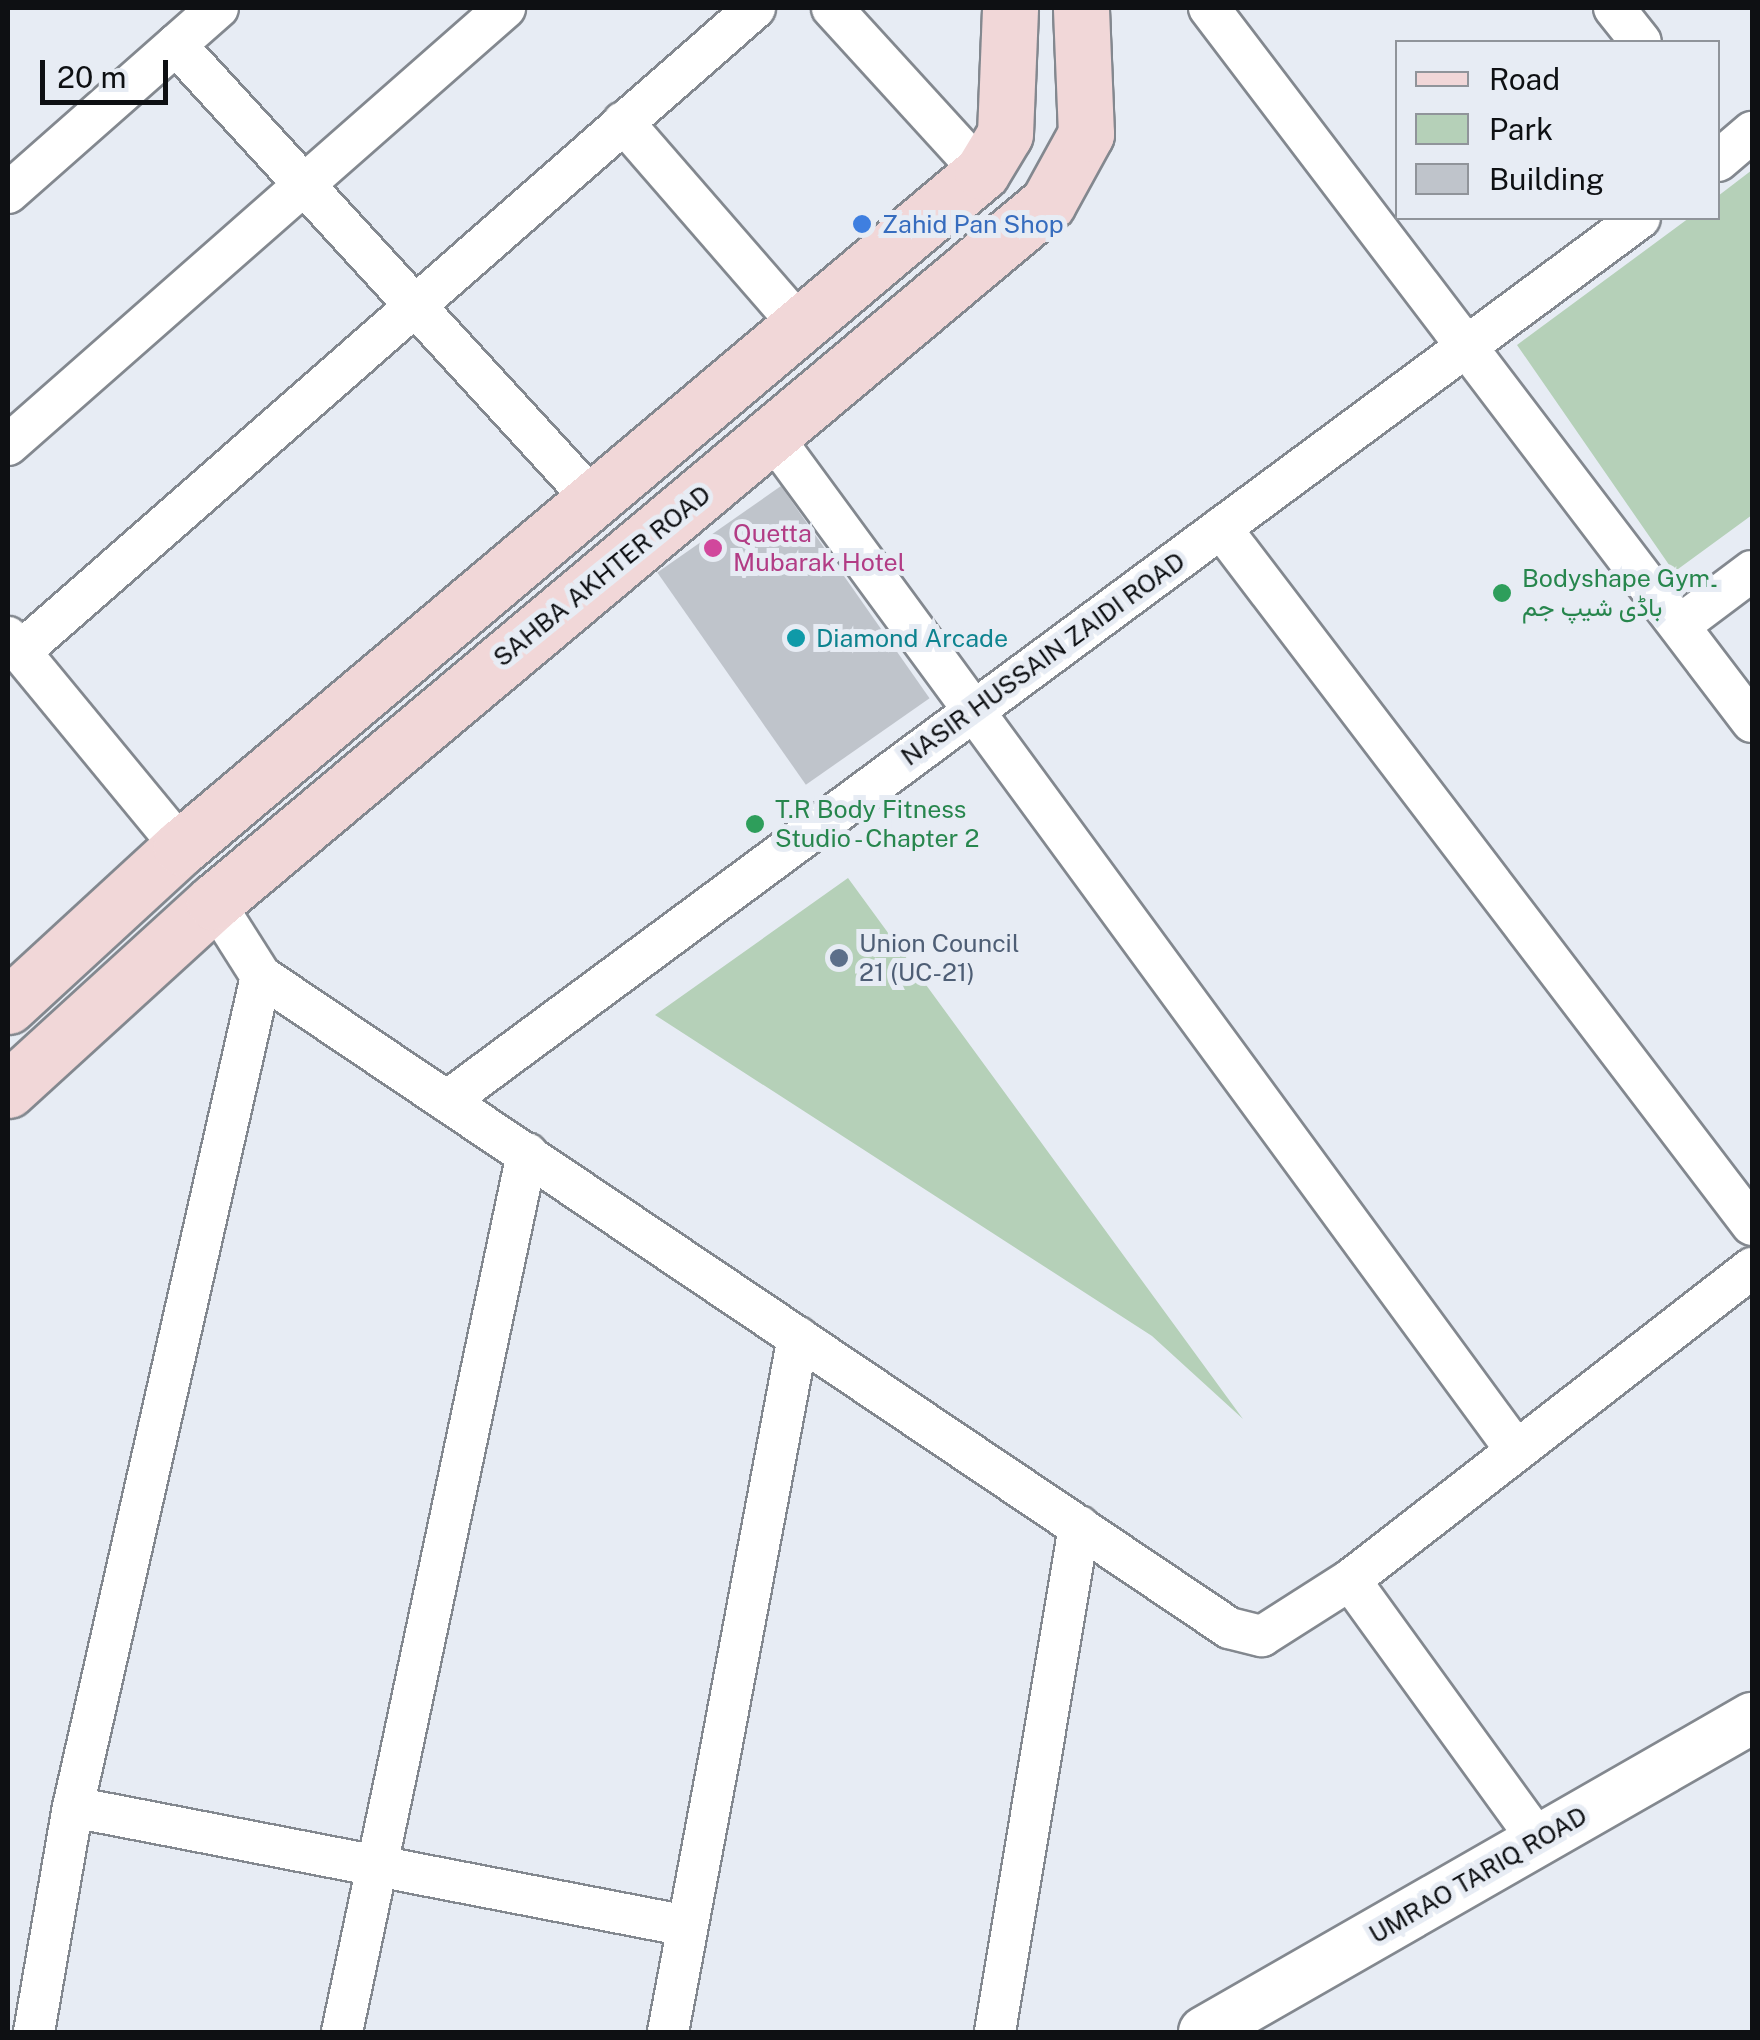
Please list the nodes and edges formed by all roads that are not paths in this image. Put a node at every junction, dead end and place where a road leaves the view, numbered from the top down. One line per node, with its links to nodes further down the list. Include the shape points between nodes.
1 (218, 8): 10 (street)
2 (505, 8): 13 (street)
3 (755, 8): 11 (street)
4 (832, 8): 12 (street)
5 (1010, 8): 12 (main road, via 1005,134)
6 (1081, 8): 19 (main road, SAHBA AKHTER ROAD, via 1086,134 1048,203)
7 (1209, 8): 18 (street)
8 (1614, 8): 9 (street)
9 (1639, 40)
10 (176, 45): 13 (street); 14 (street)
11 (622, 122): 16 (street); 17 (street)
12 (982, 172): 17 (main road)
13 (304, 185): 16 (street); 20 (street)
14 (8, 193)
15 (1637, 220): 18 (street, NASIR HUSSAIN ZAIDI ROAD)
16 (414, 303): 21 (street); 25 (street)
17 (798, 324): 21 (main road)
18 (1470, 344): 22 (street, NASIR HUSSAIN ZAIDI ROAD); 24 (street)
19 (773, 437): 26 (street); 29 (main road, SAHBA AKHTER ROAD)
20 (8, 445)
21 (596, 503): 28 (main road)
22 (1221, 528): 26 (street, NASIR HUSSAIN ZAIDI ROAD); 35 (street)
23 (1752, 572): 24 (street)
24 (1680, 625): 27 (street)
25 (14, 645): 28 (street)
26 (973, 710): 33 (street, NASIR HUSSAIN ZAIDI ROAD); 38 (street)
27 (1752, 722)
28 (181, 847): 31 (main road)
29 (214, 902): 30 (street); 32 (main road, SAHBA AKHTER ROAD)
30 (261, 976): 33 (street); 42 (street)
31 (8, 1006)
32 (8, 1090)
33 (447, 1101): 34 (street)
34 (527, 1153): 37 (street); 44 (street)
35 (1752, 1225)
36 (1752, 1268): 38 (street)
37 (798, 1337): 39 (street); 45 (street)
38 (1515, 1450): 40 (street)
39 (1079, 1526): 40 (street, via 1229,1628 1262,1636); 49 (street)
40 (1350, 1580): 43 (street)
41 (1752, 1718): 43 (street, UMRAO TARIQ ROAD)
42 (73, 1806): 44 (street); 46 (street)
43 (1538, 1840): 50 (street, UMRAO TARIQ ROAD)
44 (374, 1859): 45 (street); 47 (street)
45 (687, 1926): 48 (street)
46 (34, 2032)
47 (342, 2032)
48 (668, 2032)
49 (995, 2032)
50 (1204, 2032)

